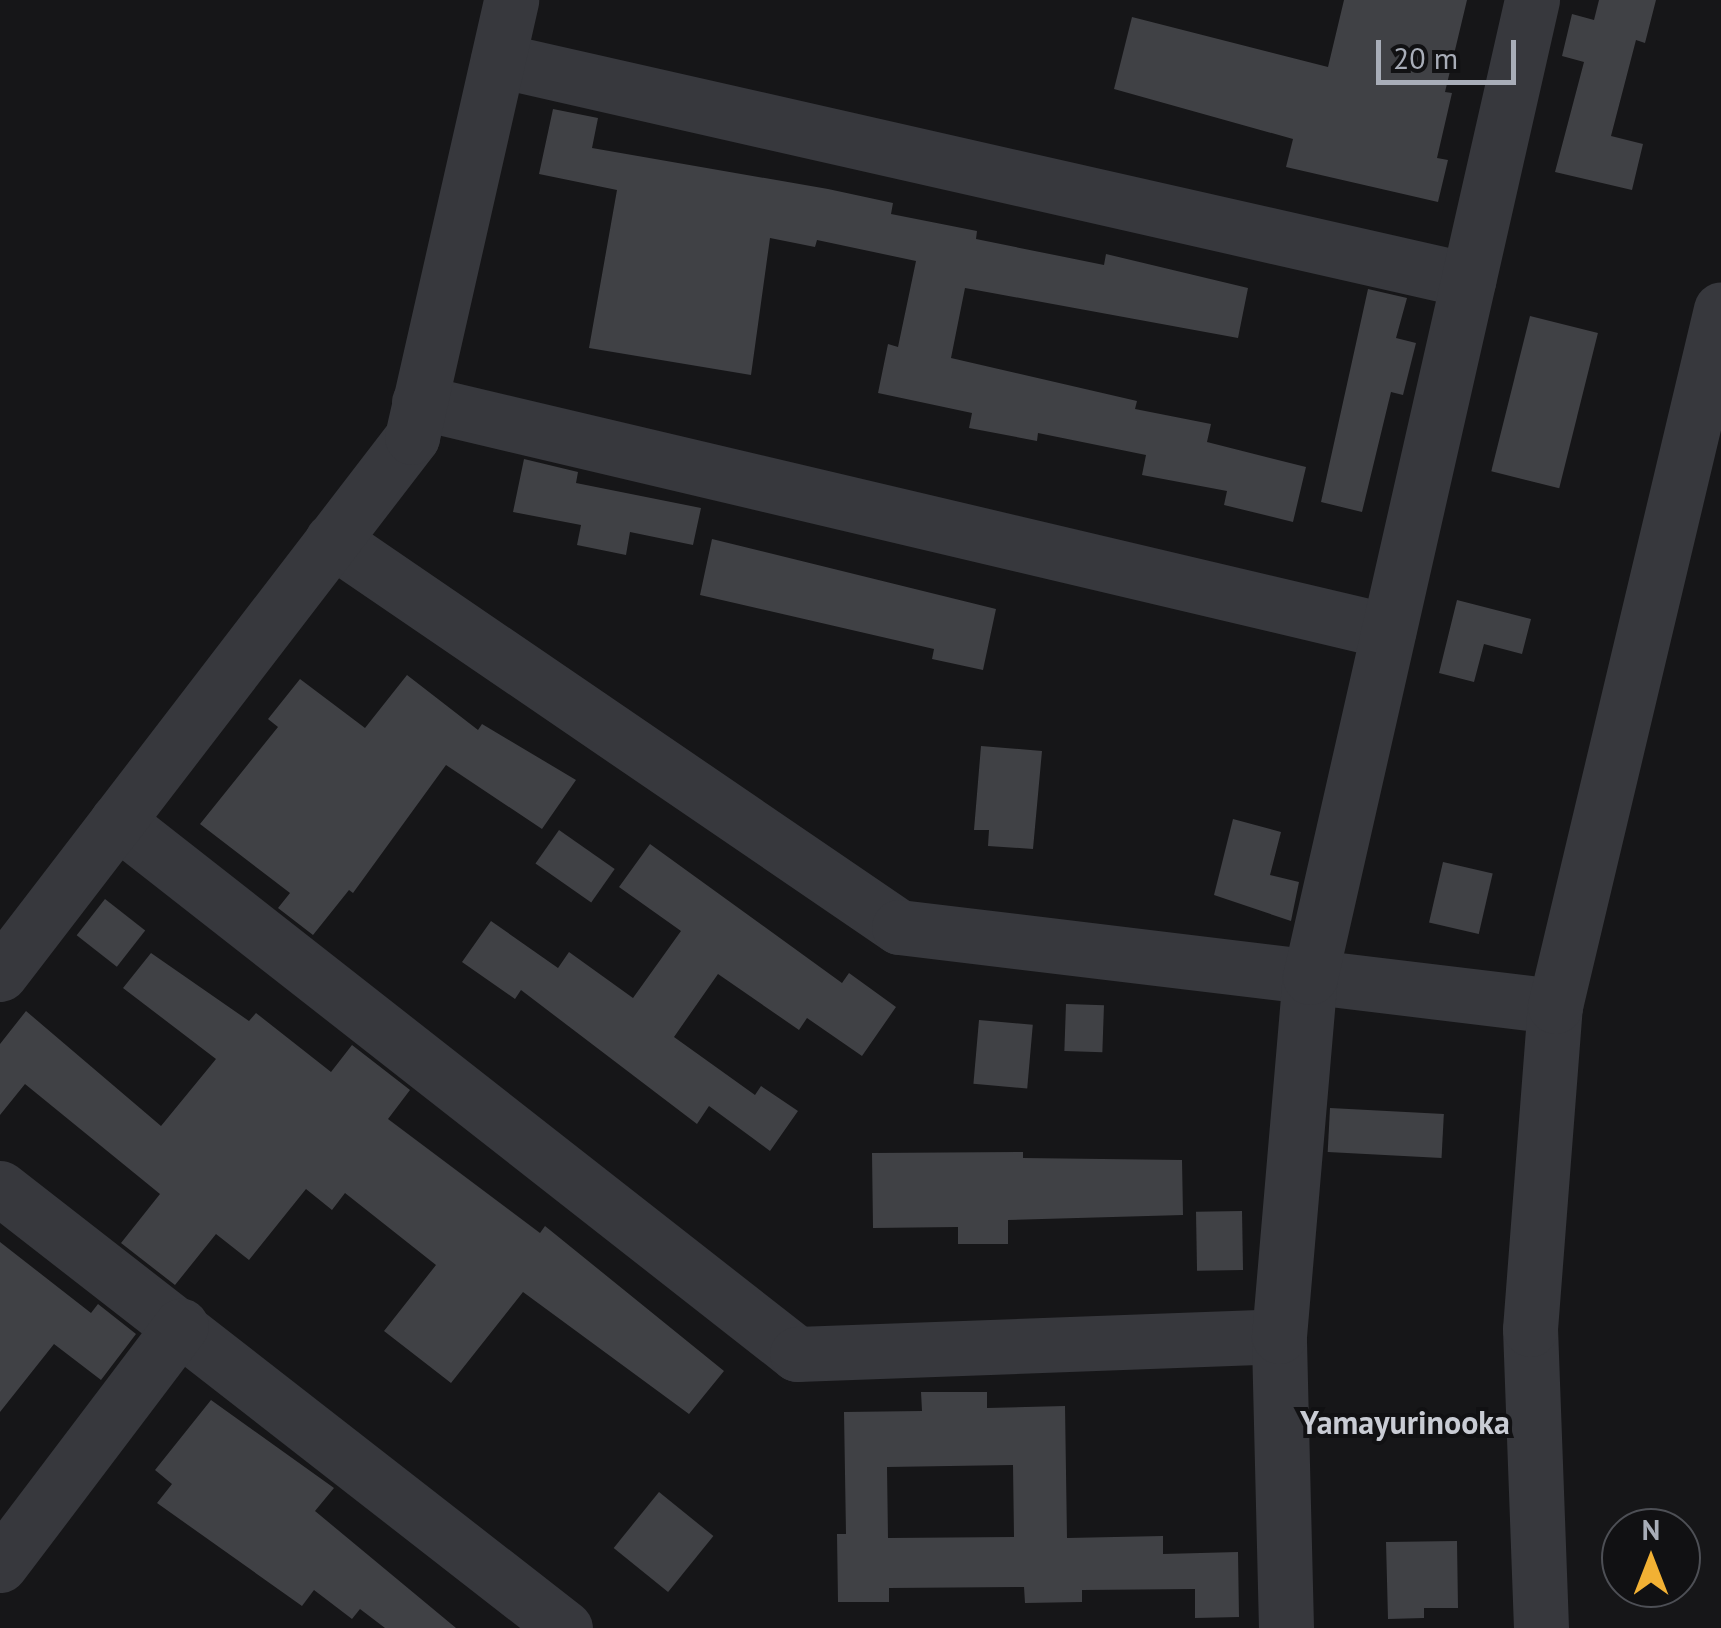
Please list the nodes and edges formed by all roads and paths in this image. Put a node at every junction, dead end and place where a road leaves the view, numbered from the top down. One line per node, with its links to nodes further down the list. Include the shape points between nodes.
1 (512, 0): 3 (street)
2 (1532, 0): 4 (street)
3 (498, 60): 4 (street); 6 (street)
4 (1468, 280): 8 (street)
5 (1721, 308): 12 (street)
6 (419, 402): 7 (street, via 412,437); 8 (street)
7 (332, 540): 9 (street); 11 (street, via 899,926)
8 (1388, 631): 11 (street)
9 (117, 821): 10 (street); 15 (street, via 797,1354)
10 (0, 974)
11 (1310, 976): 12 (street); 15 (street)
12 (1555, 1006): 19 (street, via 1530,1329)
13 (0, 1188): 14 (street)
14 (181, 1326): 16 (street); 17 (street)
15 (1279, 1336): 18 (street)
16 (0, 1564)
17 (565, 1628)
18 (1286, 1628)
19 (1542, 1628)

